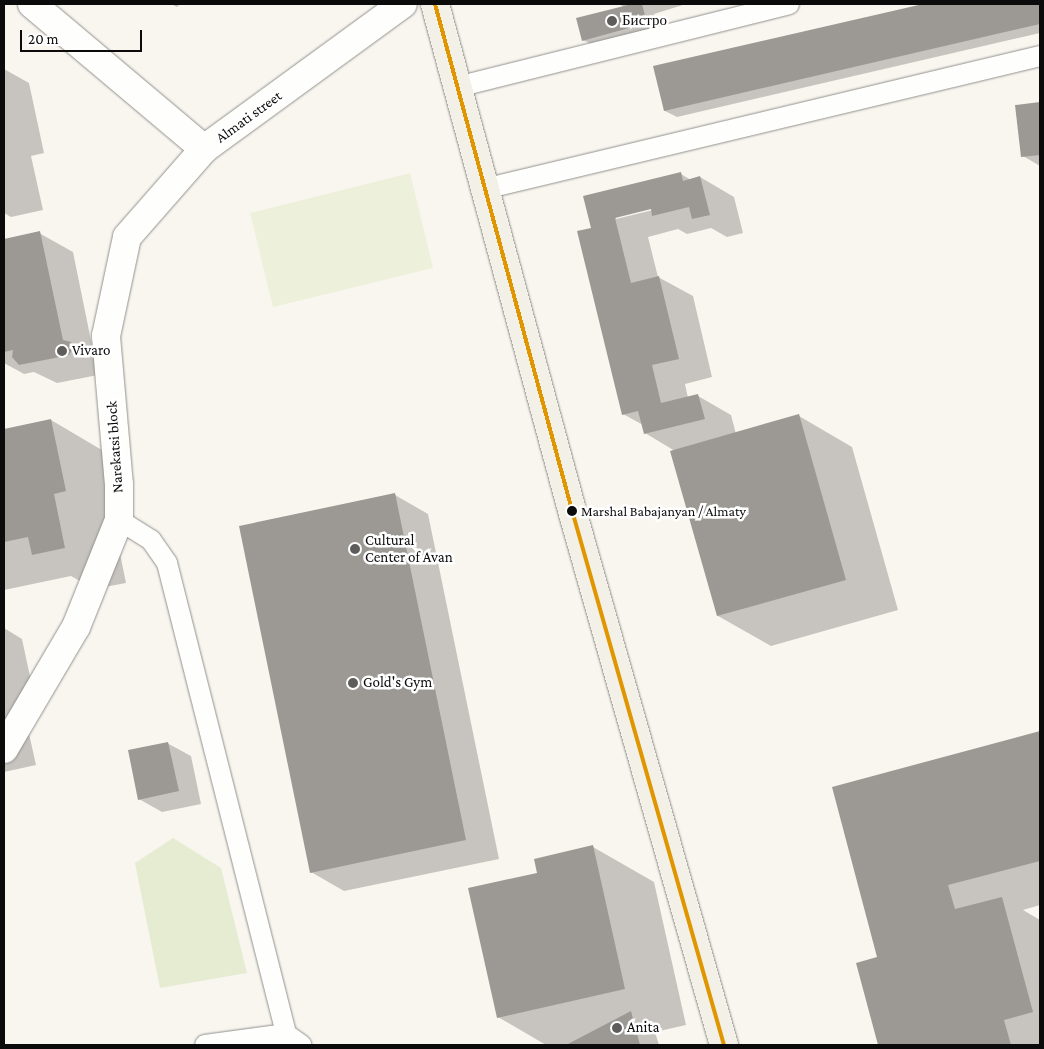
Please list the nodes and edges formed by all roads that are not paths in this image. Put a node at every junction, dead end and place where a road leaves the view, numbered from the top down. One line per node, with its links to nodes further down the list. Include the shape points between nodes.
1 (32, 4): 7 (street, Almati street)
2 (403, 4): 7 (street, Almati street)
3 (435, 4): 6 (main road)
4 (789, 4): 6 (lane)
5 (1040, 56): 8 (lane)
6 (457, 87): 8 (main road)
7 (204, 149): 9 (street, Narekatsi block, via 127,237 106,336)
8 (484, 190): 13 (main road)
9 (119, 520): 10 (street, Narekatsi block, via 76,627); 11 (lane, via 151,540 167,563)
10 (4, 749)
11 (293, 1040): 12 (lane)
12 (205, 1045)
13 (724, 1045)

